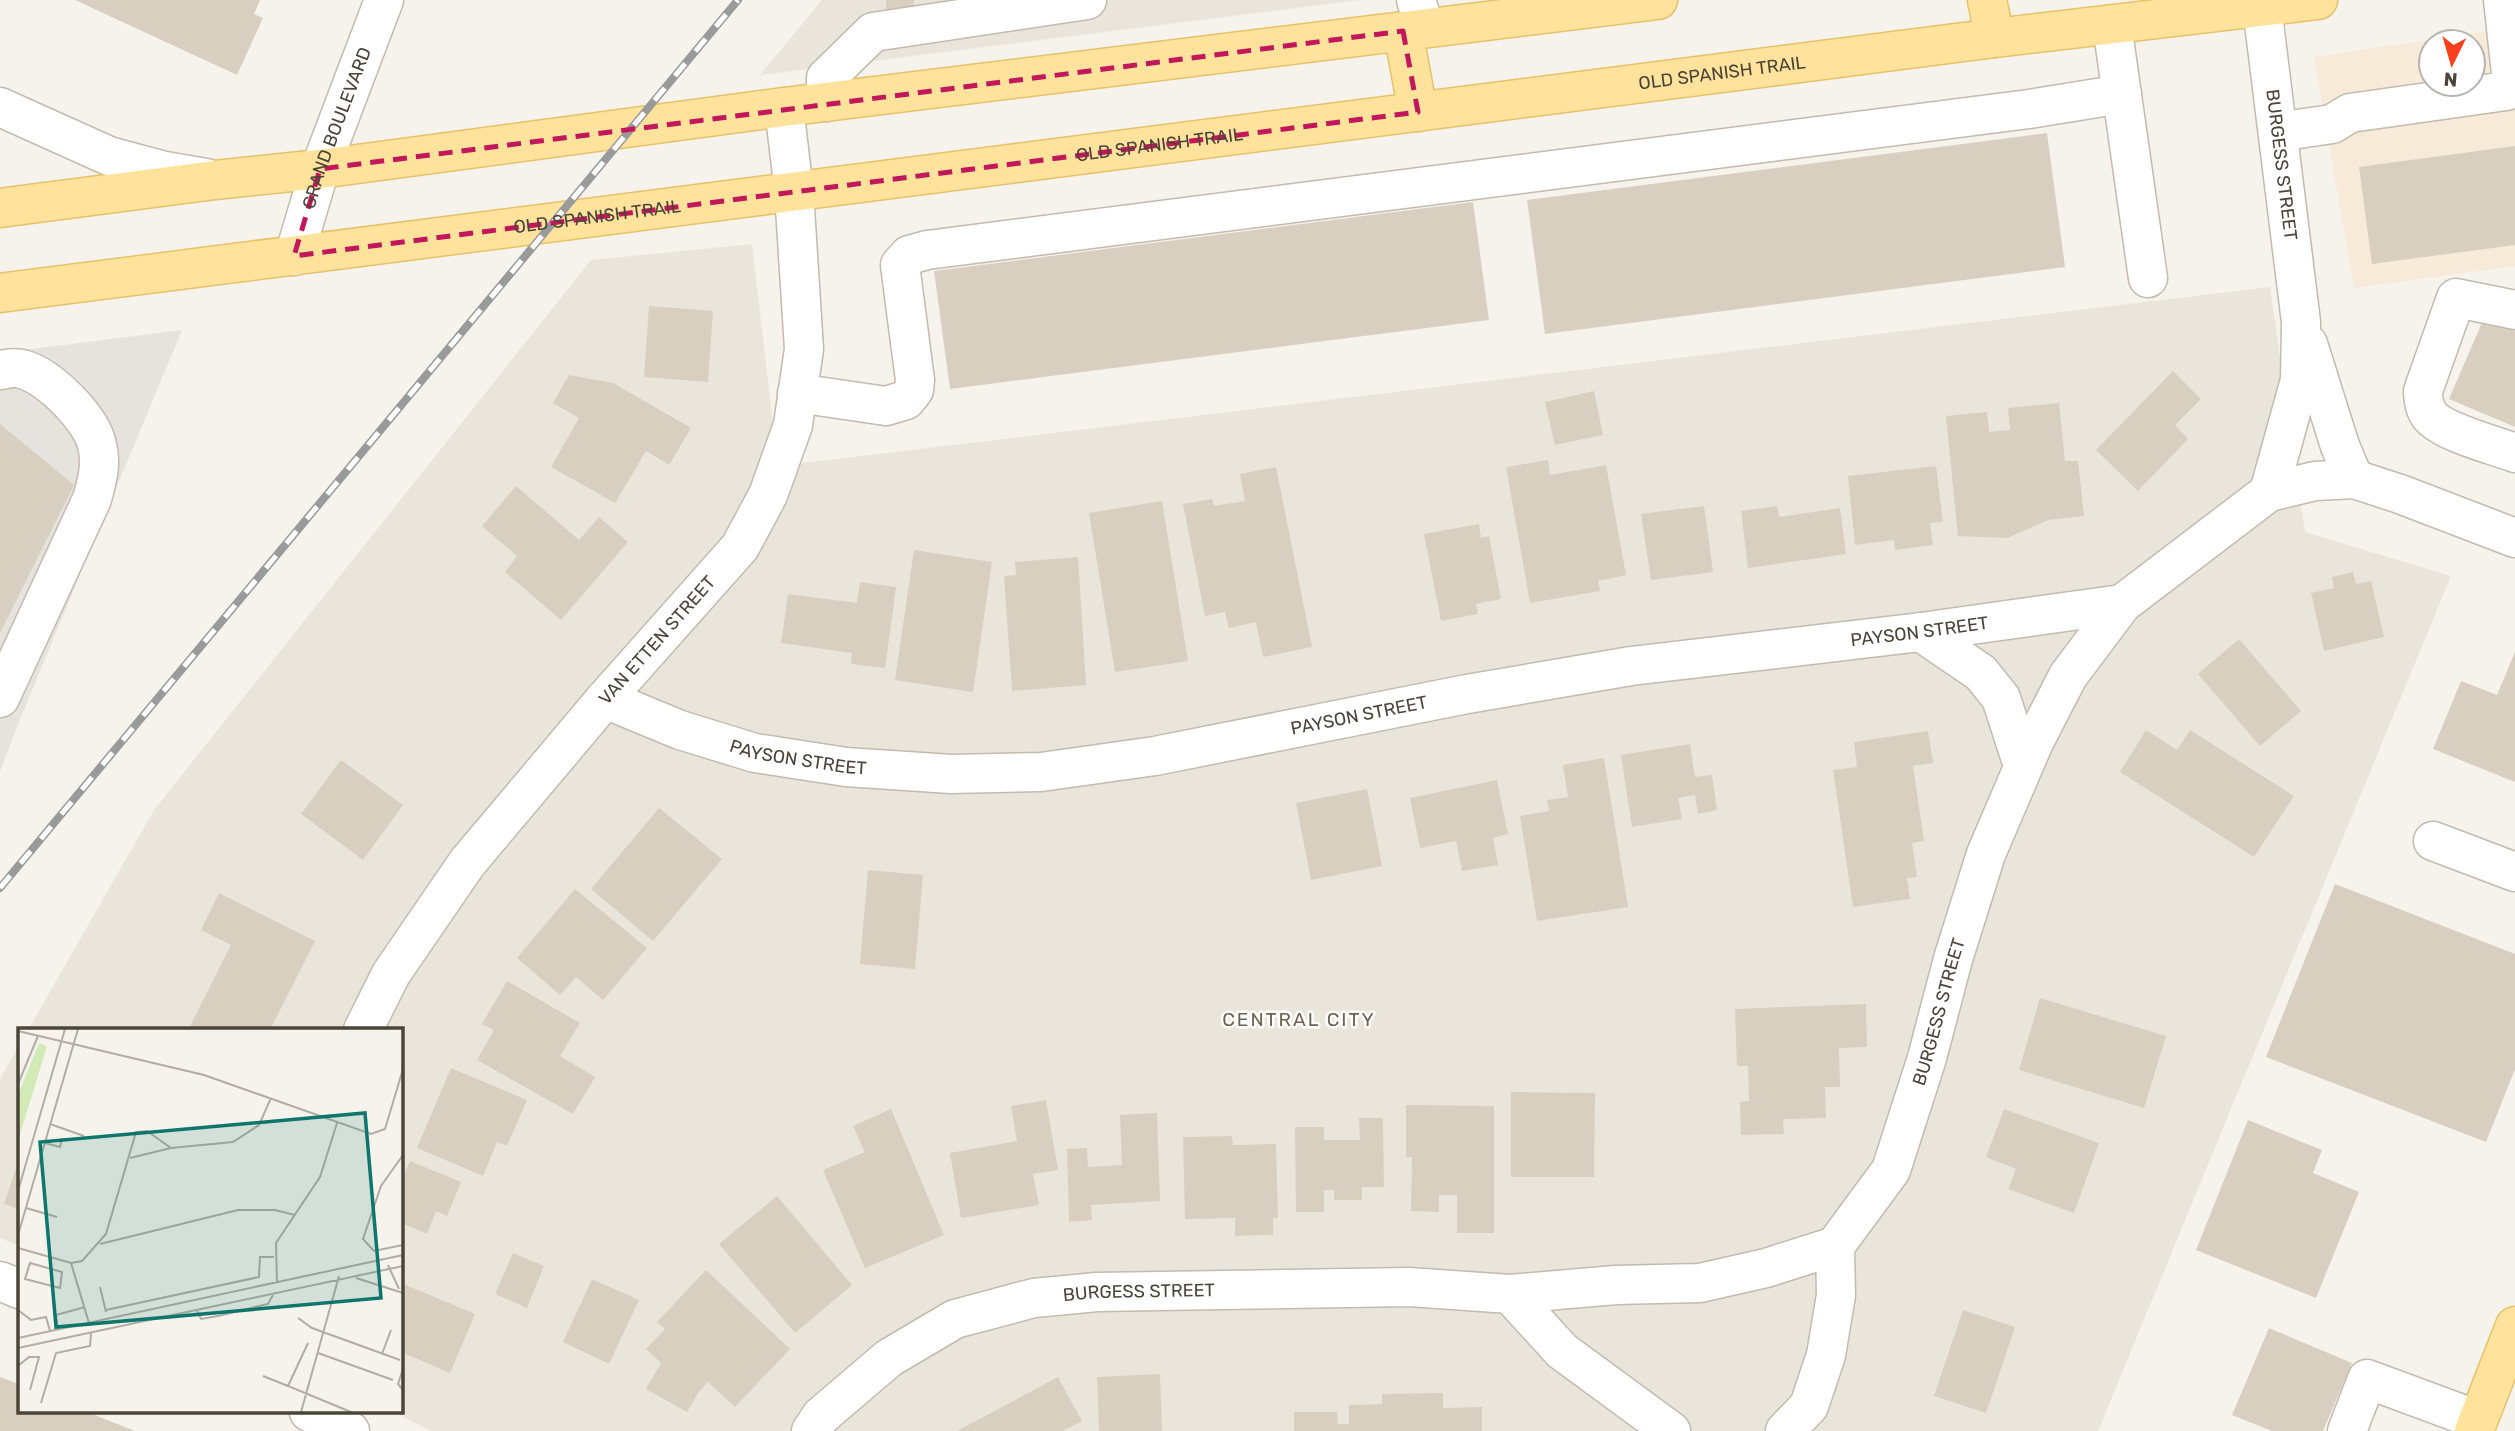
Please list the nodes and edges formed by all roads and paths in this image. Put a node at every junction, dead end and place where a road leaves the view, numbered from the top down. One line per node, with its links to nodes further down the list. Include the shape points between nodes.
1 (384, 0): 17 (street, GRAND BOULEVARD)
2 (1080, 0): 12 (street, via 873,32 826,78)
3 (1658, 0): 8 (main road)
4 (1987, 0): 10 (main road)
5 (2318, 0): 7 (main road, OLD SPANISH TRAIL)
6 (2503, 0): 16 (street, via 2512,83 2506,91 2350,113 2332,124)
7 (2262, 3): 9 (main road, OLD SPANISH TRAIL); 16 (street, BURGESS STREET)
8 (1415, 20): 12 (main road); 15 (main road)
9 (2112, 24): 10 (main road, OLD SPANISH TRAIL); 11 (street)
10 (1995, 38): 15 (main road, OLD SPANISH TRAIL)
11 (2122, 94): 22 (street); 27 (street, via 927,250 909,255 900,265 915,380 906,400 886,406)
12 (826, 102): 14 (main road)
13 (0, 107): 18 (street, via 109,156)
14 (784, 107): 17 (main road); 19 (street, VAN ETTEN STREET)
15 (1418, 112): 19 (main road, OLD SPANISH TRAIL)
16 (2278, 132): 25 (street, BURGESS STREET)
17 (320, 169): 18 (main road); 21 (street, GRAND BOULEVARD)
18 (215, 180): 20 (main road)
19 (794, 192): 21 (main road, OLD SPANISH TRAIL); 27 (street, VAN ETTEN STREET, via 804,349)
20 (0, 208)
21 (294, 256): 23 (main road, OLD SPANISH TRAIL)
22 (2148, 278)
23 (0, 293)
24 (2515, 310): 28 (street, via 2456,298 2423,402 2428,415 2444,426)
25 (2301, 322): 29 (street, BURGESS STREET); 30 (street, BURGESS STREET, via 2300,380)
26 (0, 370): 34 (street, via 22,368 52,386 83,414 97,444 100,468 92,499)
27 (797, 393): 35 (street, VAN ETTEN STREET, via 793,425 768,495 740,547)
28 (2515, 453)
29 (2354, 479): 30 (street, BURGESS STREET, via 2315,481); 31 (street, BURGESS STREET)
30 (2269, 492): 32 (street, BURGESS STREET)
31 (2515, 538)
32 (2122, 604): 33 (street, PAYSON STREET); 36 (street, BURGESS STREET, via 2068,676)
33 (1922, 632): 35 (street, PAYSON STREET, via 1618,668 1155,756 1041,772 938,773 755,753 680,730); 36 (street, via 1981,673 2001,698)
34 (0, 698)
35 (605, 699): 39 (street, VAN ETTEN STREET, via 467,863 391,974)
36 (2023, 766): 40 (street, BURGESS STREET, via 1986,854 1891,1170)
37 (2433, 841): 38 (street)
38 (2515, 872)
39 (364, 1028)
40 (1836, 1246): 43 (street, BURGESS STREET, via 1700,1283); 50 (street, via 1836,1295 1826,1355 1809,1406)
41 (0, 1281): 42 (street)
42 (18, 1289)
43 (1510, 1294): 48 (street, BURGESS STREET, via 1409,1287 1097,1292 1034,1298 955,1319 889,1358 821,1416); 49 (street, via 1562,1351)
44 (2515, 1326): 46 (main road)
45 (313, 1414): 47 (street)
46 (2476, 1426): 51 (street, via 2367,1379)
47 (350, 1431)
48 (811, 1431)
49 (1671, 1431)
50 (1785, 1431)
51 (2347, 1431)

